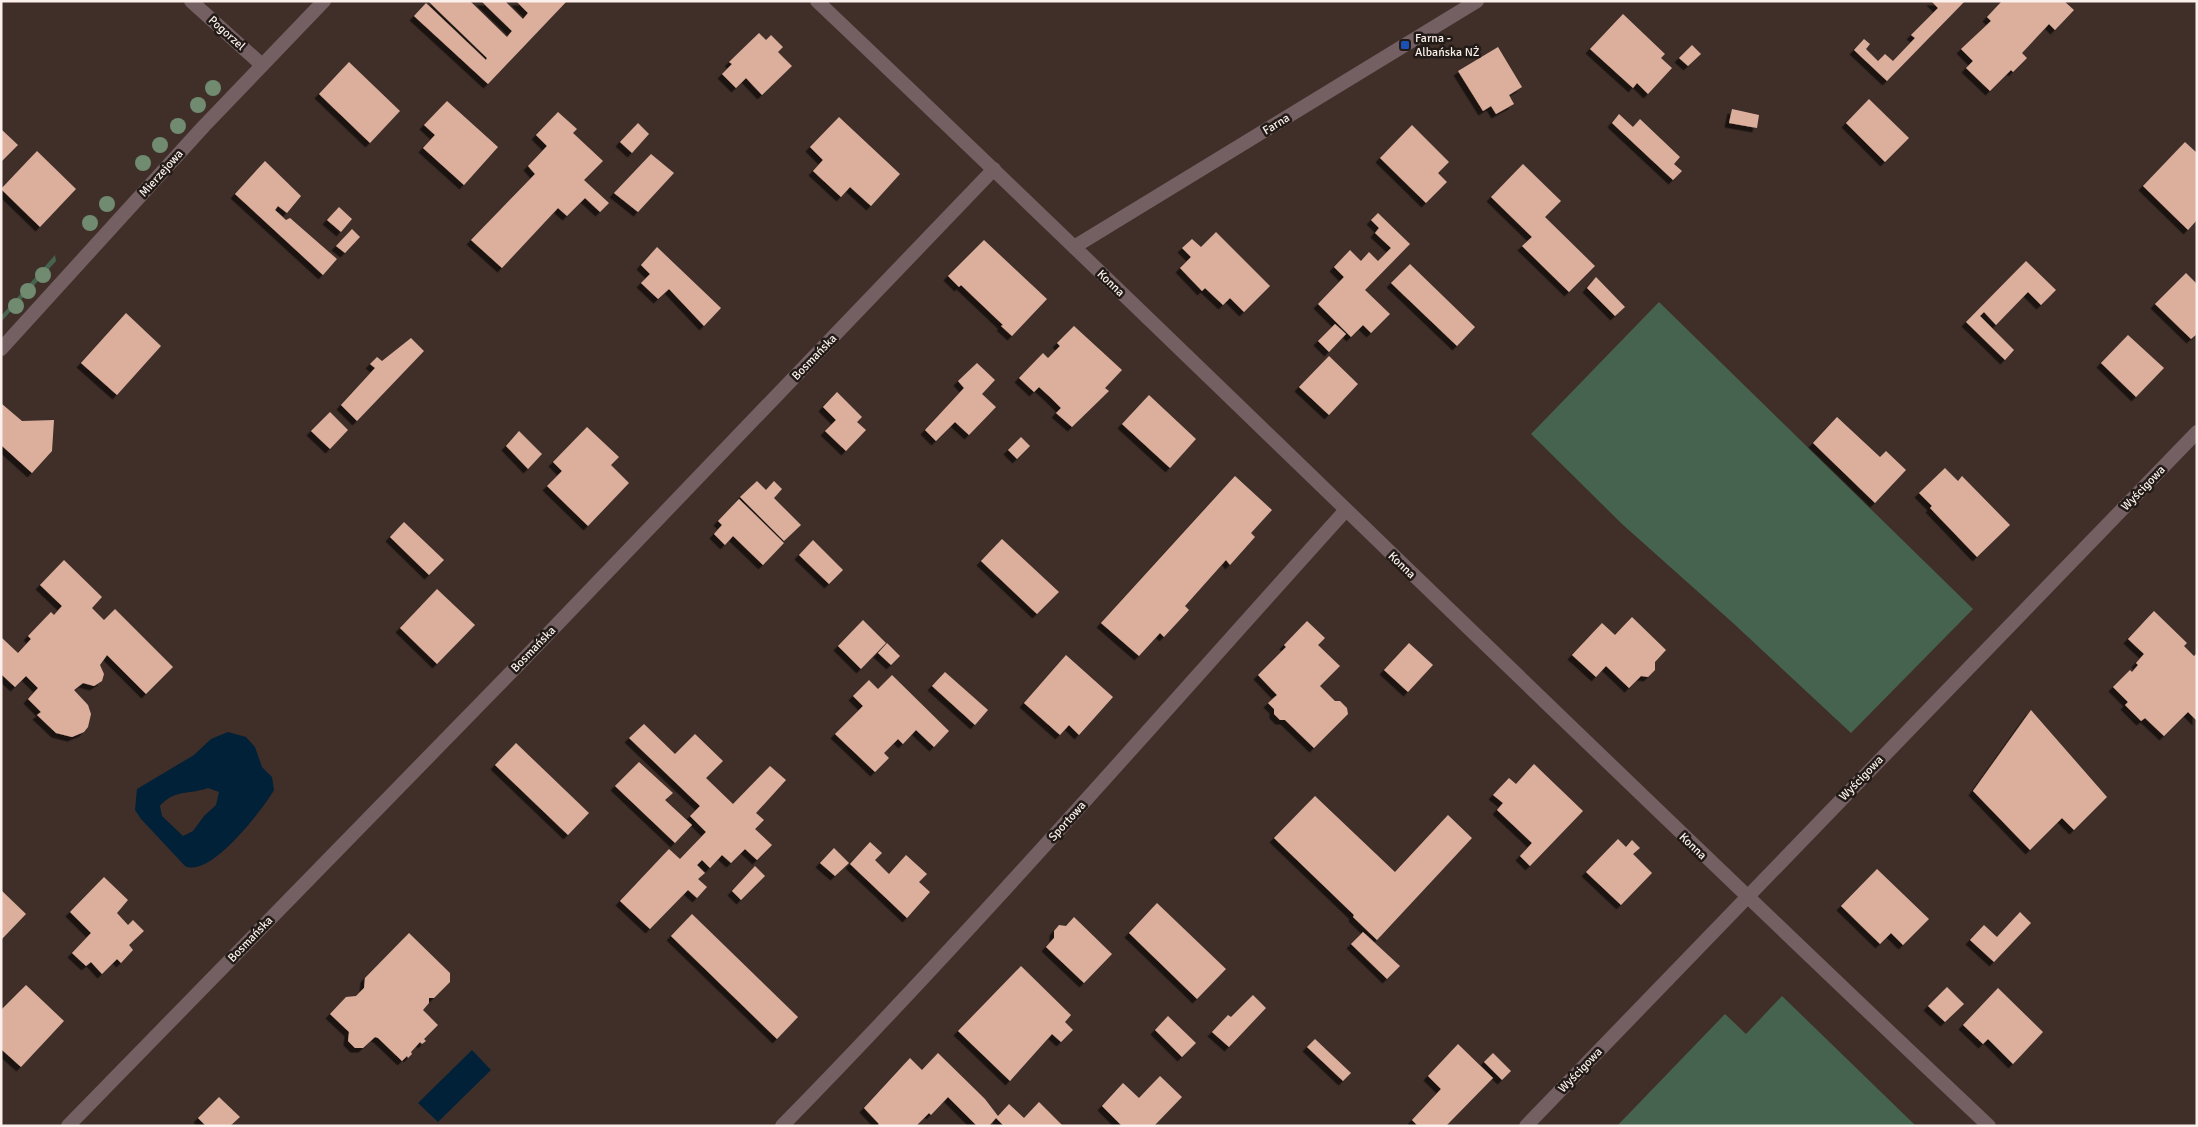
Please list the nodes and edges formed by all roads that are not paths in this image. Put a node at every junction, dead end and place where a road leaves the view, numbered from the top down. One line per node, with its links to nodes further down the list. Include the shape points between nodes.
1 (191, 1): 5 (street, Pogorzel)
2 (324, 1): 5 (street, Mierzejowa)
3 (817, 1): 6 (street, Konna)
4 (1477, 1): 7 (street, Farna)
5 (262, 66): 8 (street, Mierzejowa)
6 (994, 170): 7 (street, Konna); 12 (street, Bosmańska, via 521,662)
7 (1074, 247): 10 (street, Konna)
8 (1, 348)
9 (2197, 432): 11 (street, Wyścigowa)
10 (1346, 511): 11 (street, Konna); 13 (street, Sportowa, via 1002,893)
11 (1746, 897): 14 (street, Wyścigowa); 15 (street, Konna)
12 (68, 1126)
13 (782, 1126)
14 (1526, 1126)
15 (1989, 1126)

